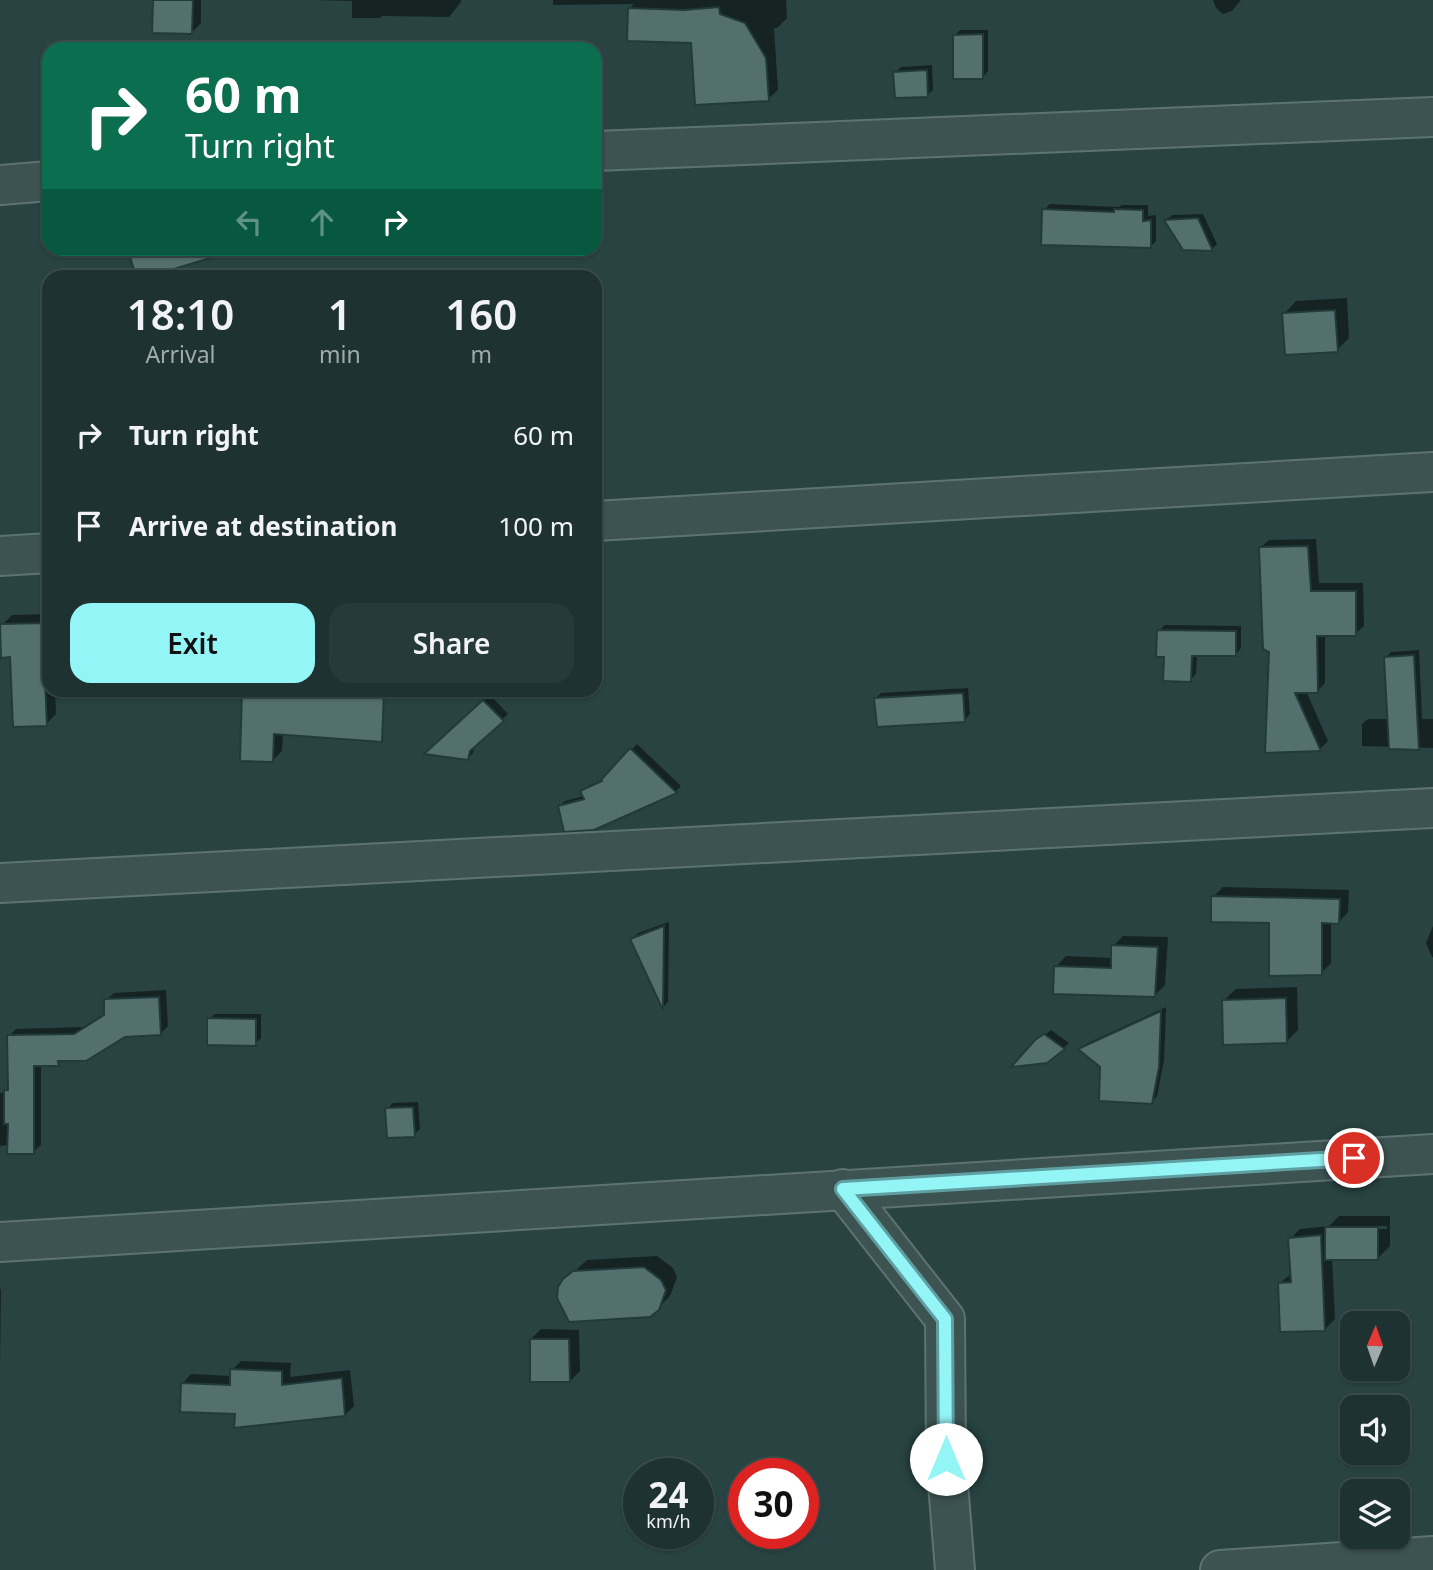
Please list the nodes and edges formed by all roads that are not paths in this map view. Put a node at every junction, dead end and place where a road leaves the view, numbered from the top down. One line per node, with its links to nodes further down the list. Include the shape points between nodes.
1 (1433, 117): 2 (street)
2 (602, 151)
3 (42, 182): 4 (street)
4 (0, 185)
5 (1433, 472): 6 (street)
6 (602, 521)
7 (42, 553): 8 (street)
8 (0, 556)
9 (1433, 808): 10 (street)
10 (0, 883)
11 (1433, 1154): 12 (street)
12 (843, 1189): 13 (street); 15 (street, via 945,1319 946,1459)
13 (0, 1242)
14 (1433, 1556): 16 (street)
15 (955, 1570)
16 (1220, 1570)

